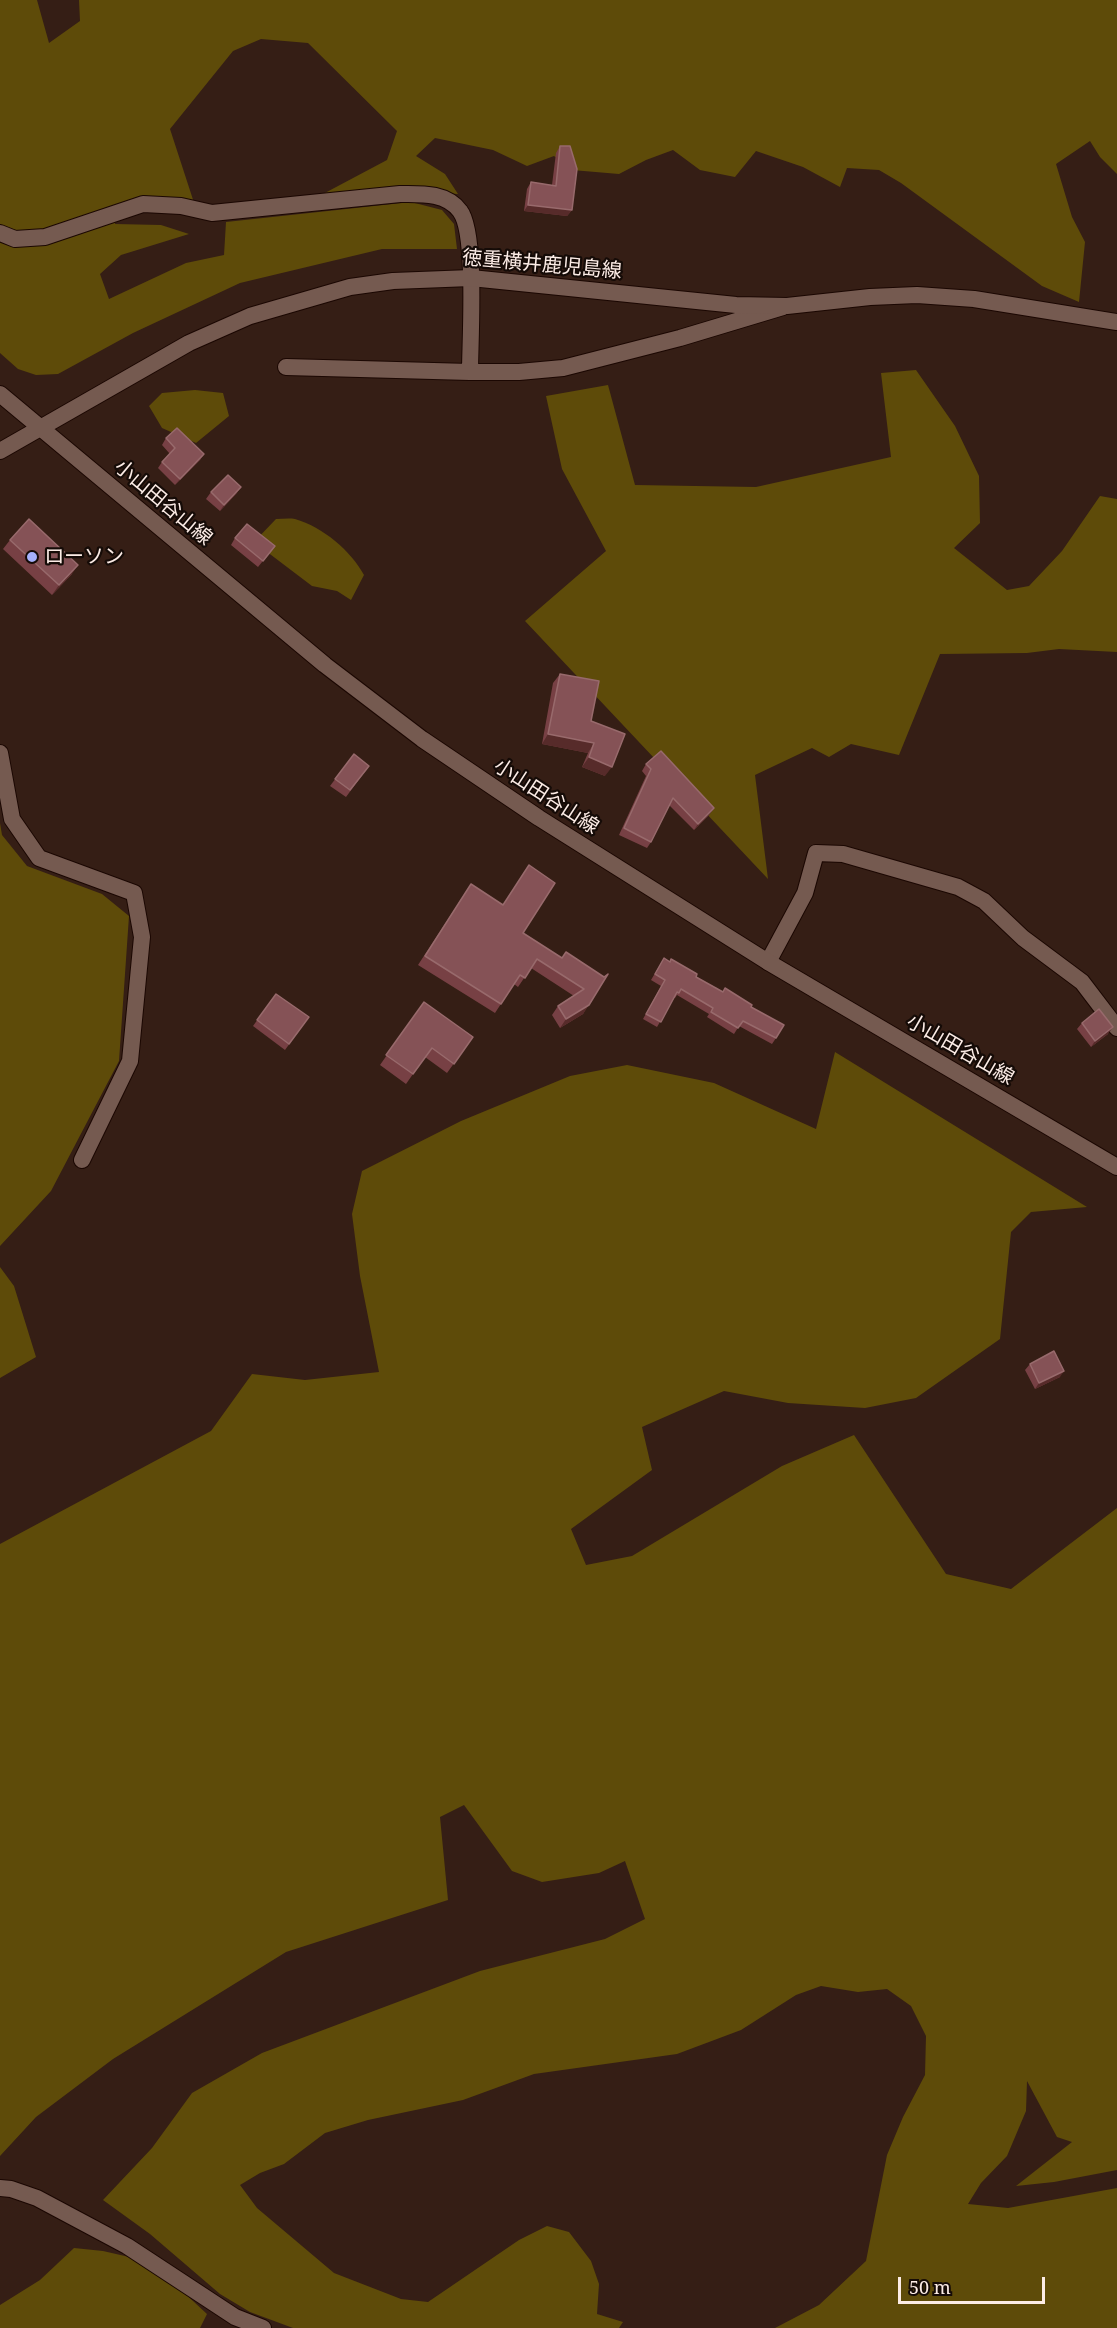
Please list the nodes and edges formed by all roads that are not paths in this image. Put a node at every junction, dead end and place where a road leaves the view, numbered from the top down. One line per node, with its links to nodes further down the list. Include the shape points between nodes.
1 (0, 234): 2 (main road, via 45,237 143,204 212,213 429,194 445,199 461,211 468,235)
2 (471, 278): 3 (main road, 徳重横井鹿児島線, via 736,305); 6 (main road); 8 (main road, 徳重横井鹿児島線, via 393,280 350,287 250,315 189,343)
3 (787, 306): 4 (main road, 徳重横井鹿児島線, via 917,295 974,299); 6 (main road, via 563,368)
4 (1117, 322)
5 (286, 367): 6 (main road)
6 (470, 372)
7 (0, 394): 8 (main road, 小山田谷山線)
8 (39, 428): 9 (main road, 徳重横井鹿児島線); 11 (main road, 小山田谷山線, via 325,665 422,739 538,818)
9 (0, 452)
10 (0, 753): 13 (main road, via 12,819 39,858 134,893 142,938 130,1061)
11 (768, 962): 12 (main road, via 805,893 816,853 843,854 958,887 984,901 1023,938 1082,982); 14 (main road, 小山田谷山線)
12 (1117, 1028)
13 (82, 1160)
14 (1117, 1167)
15 (0, 2188): 16 (main road, via 37,2198 127,2246 235,2317)
16 (263, 2328)

